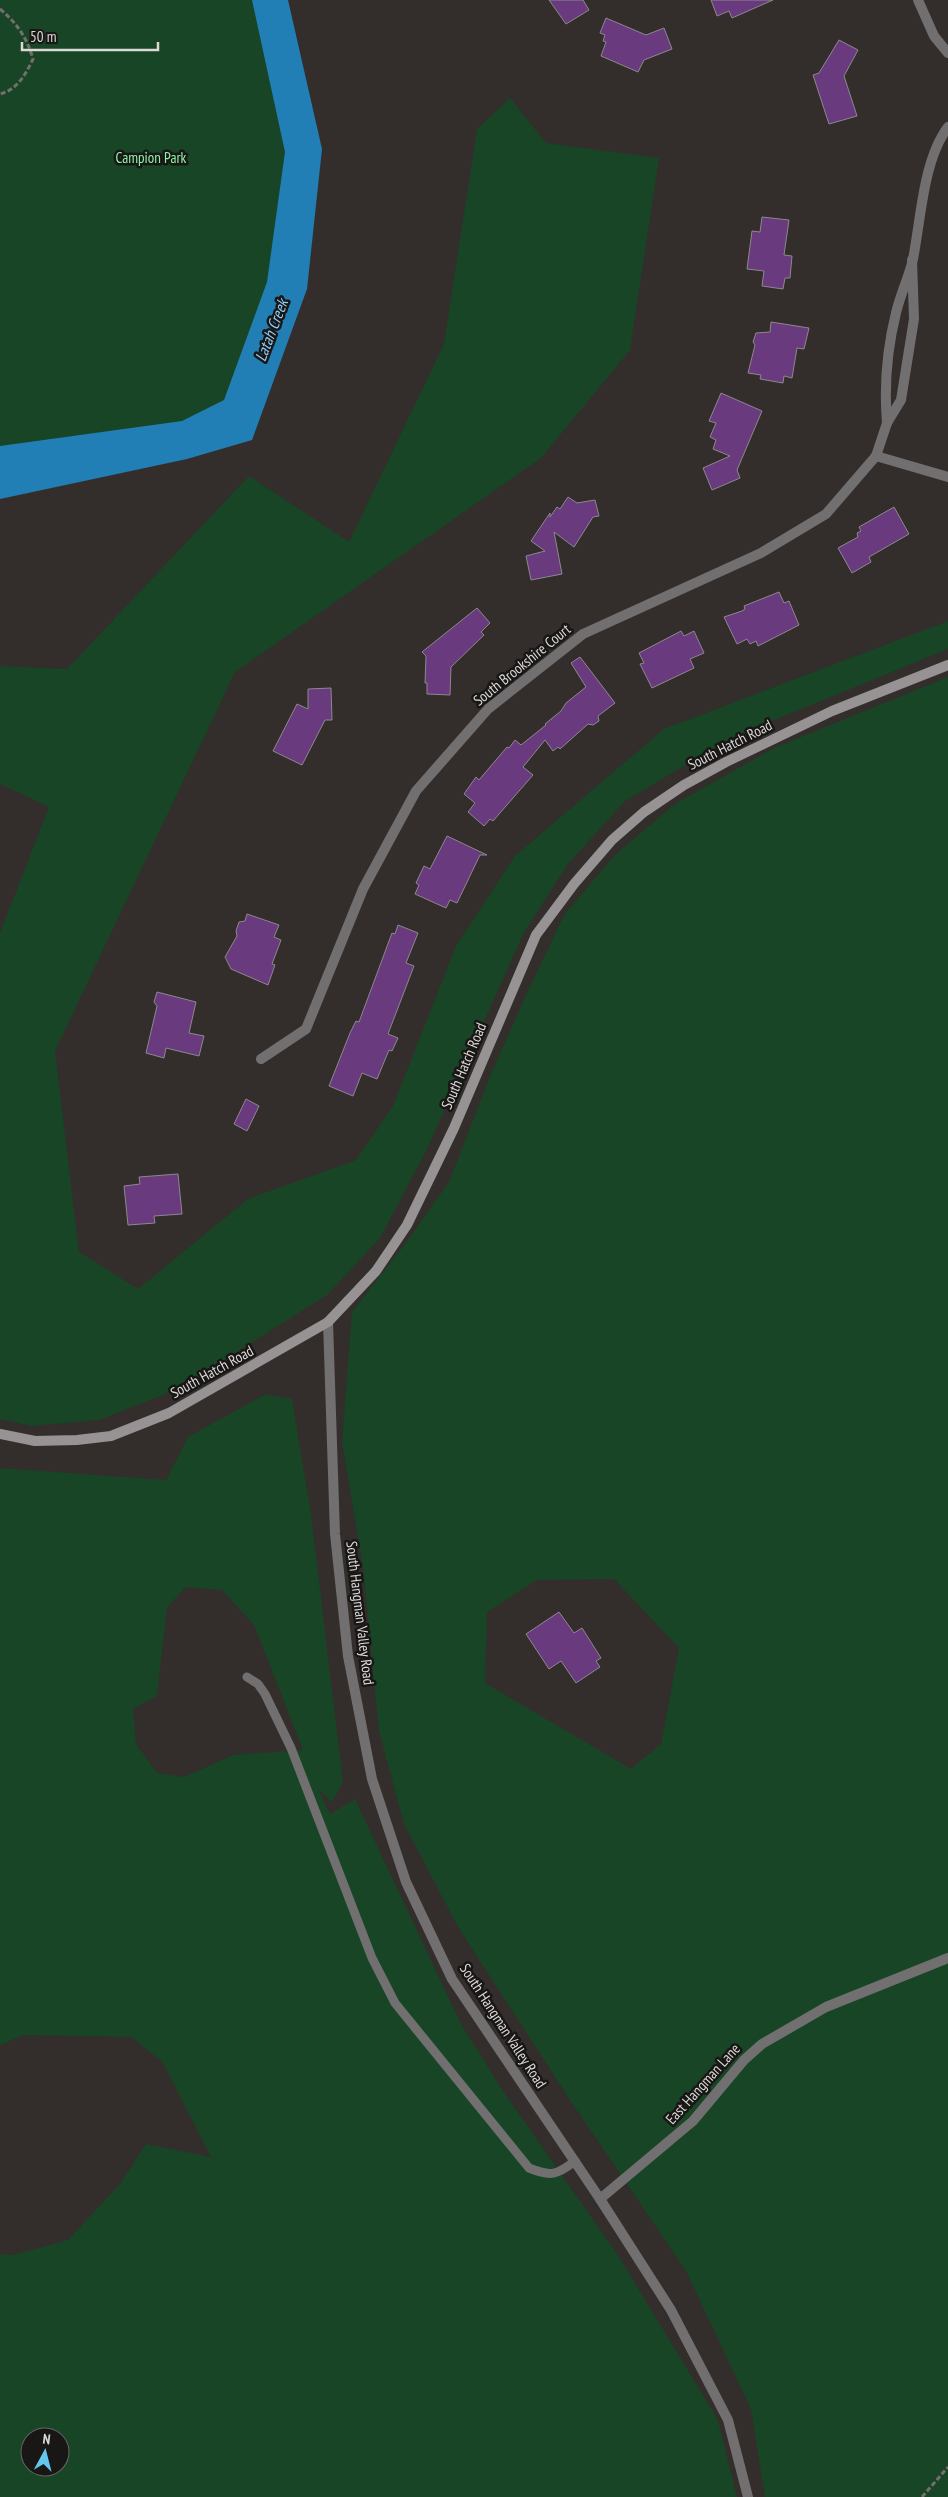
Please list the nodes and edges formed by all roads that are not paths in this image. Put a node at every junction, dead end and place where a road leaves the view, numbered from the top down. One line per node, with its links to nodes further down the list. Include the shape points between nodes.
1 (918, 0): 2 (street, via 934,36)
2 (948, 53)
3 (948, 127): 4 (street, South Brookshire Court, via 941,136 923,194)
4 (912, 260): 5 (street, South Brookshire Court, via 896,314 884,392); 5 (street, South Brookshire Court, via 914,319 901,400)
5 (887, 423): 6 (street, South Brookshire Court)
6 (876, 456): 7 (street); 9 (street, South Brookshire Court, via 826,514 761,553 584,634 488,709 416,791 363,889 306,1029)
7 (948, 477)
8 (948, 665): 10 (main road, South Hatch Road, via 832,711 726,762 644,812 612,840 536,935 454,1128 407,1225 376,1271)
9 (261, 1060)
10 (328, 1322): 11 (main road, South Hatch Road, via 169,1413 111,1436 35,1441); 14 (street, South Hangman Valley Road, via 336,1544 348,1656 372,1779 406,1882 452,1979)
11 (0, 1434)
12 (247, 1677): 14 (lane, via 265,1694 291,1748 372,1958 395,2003 530,2168 543,2174 559,2173)
13 (948, 1958): 15 (street, East Hangman Lane, via 826,2007 762,2044 744,2060 693,2121)
14 (575, 2161): 15 (street, South Hangman Valley Road)
15 (600, 2199): 16 (street, South Hangman Valley Road, via 671,2310 728,2420)
16 (748, 2497)

